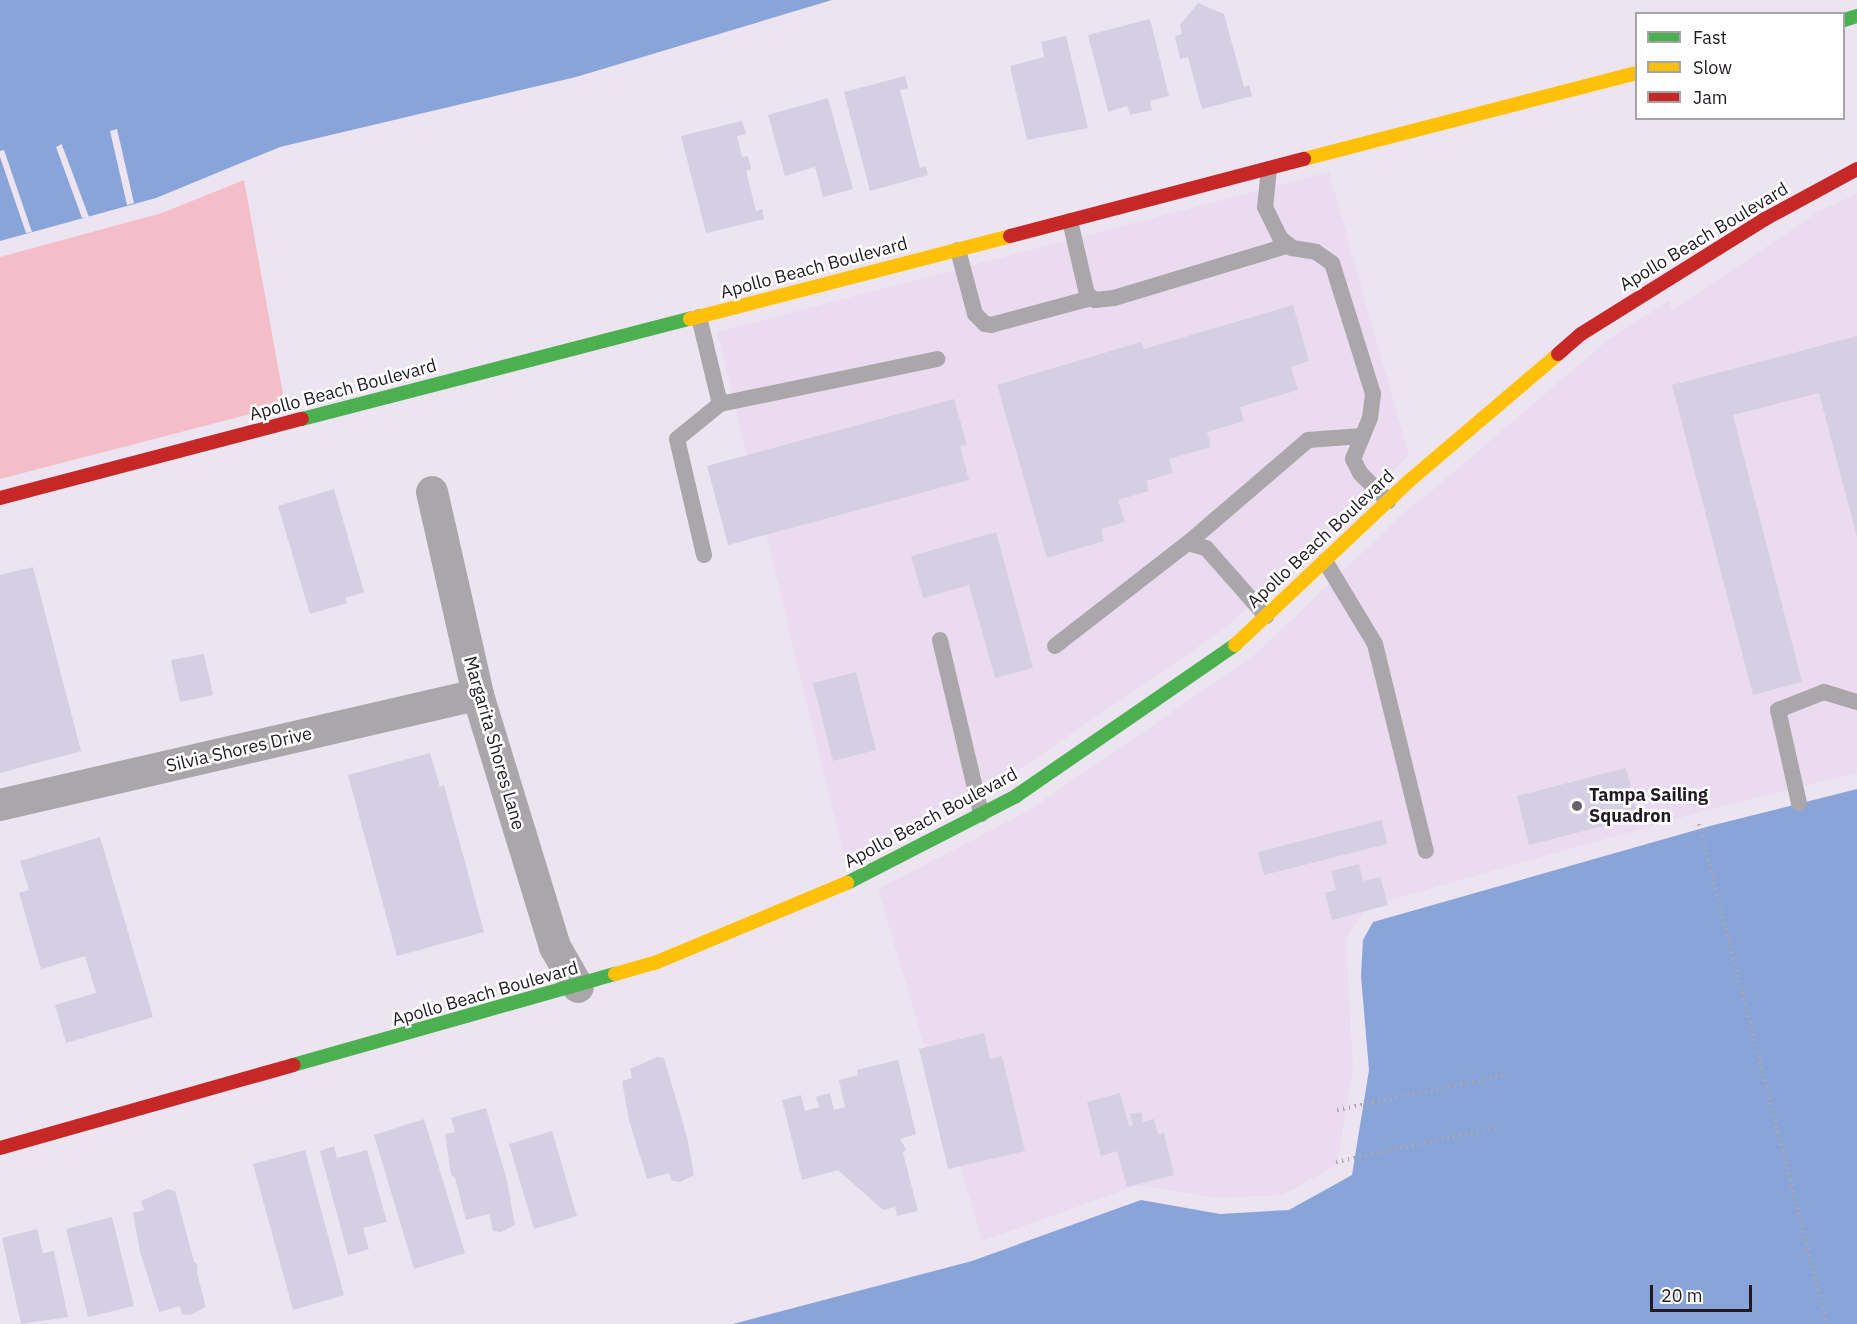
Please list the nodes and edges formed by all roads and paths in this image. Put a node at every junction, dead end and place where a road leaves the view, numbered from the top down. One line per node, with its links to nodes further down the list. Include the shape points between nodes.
1 (1635, 73): 2 (main road, Apollo Beach Boulevard)
2 (1269, 169): 4 (main road, Apollo Beach Boulevard); 5 (lane, via 1265,207 1270,223)
3 (1857, 169): 14 (main road, Apollo Beach Boulevard, via 1766,219 1581,333)
4 (1070, 220): 6 (main road, Apollo Beach Boulevard); 7 (lane)
5 (1289, 246): 7 (lane, via 1114,298); 11 (lane, via 1316,252 1332,263 1372,394 1371,412)
6 (958, 250): 7 (lane, via 975,314 985,324 992,326); 8 (main road, Apollo Beach Boulevard)
7 (1091, 298)
8 (699, 317): 10 (lane); 13 (main road, Apollo Beach Boulevard)
9 (937, 359): 10 (lane)
10 (720, 404): 16 (lane, via 677,439)
11 (1362, 436): 14 (lane, via 1353,451 1355,467); 15 (lane, via 1308,440)
12 (432, 492): 21 (street, Margarita Shores Lane)
13 (0, 498)
14 (1388, 501): 17 (main road, Apollo Beach Boulevard)
15 (1188, 543): 18 (lane, via 1206,548); 20 (lane)
16 (704, 555)
17 (1324, 561): 18 (main road, Apollo Beach Boulevard); 27 (lane, via 1375,644)
18 (1266, 616): 25 (main road, Apollo Beach Boulevard, via 1231,648 1016,796)
19 (940, 640): 25 (lane)
20 (1055, 646)
21 (477, 695): 24 (street, Silvia Shores Drive); 28 (street, Margarita Shores Lane, via 555,947)
22 (1857, 702): 23 (lane, via 1824,692 1778,710)
23 (1799, 803)
24 (0, 805)
25 (981, 814): 28 (main road, Apollo Beach Boulevard, via 824,895 657,962)
26 (1700, 824): 34 (path)
27 (1426, 850)
28 (578, 987): 32 (main road, Apollo Beach Boulevard)
29 (1506, 1075): 30 (path)
30 (1337, 1110)
31 (1495, 1128): 33 (path)
32 (0, 1148)
33 (1336, 1161)
34 (1827, 1324)

